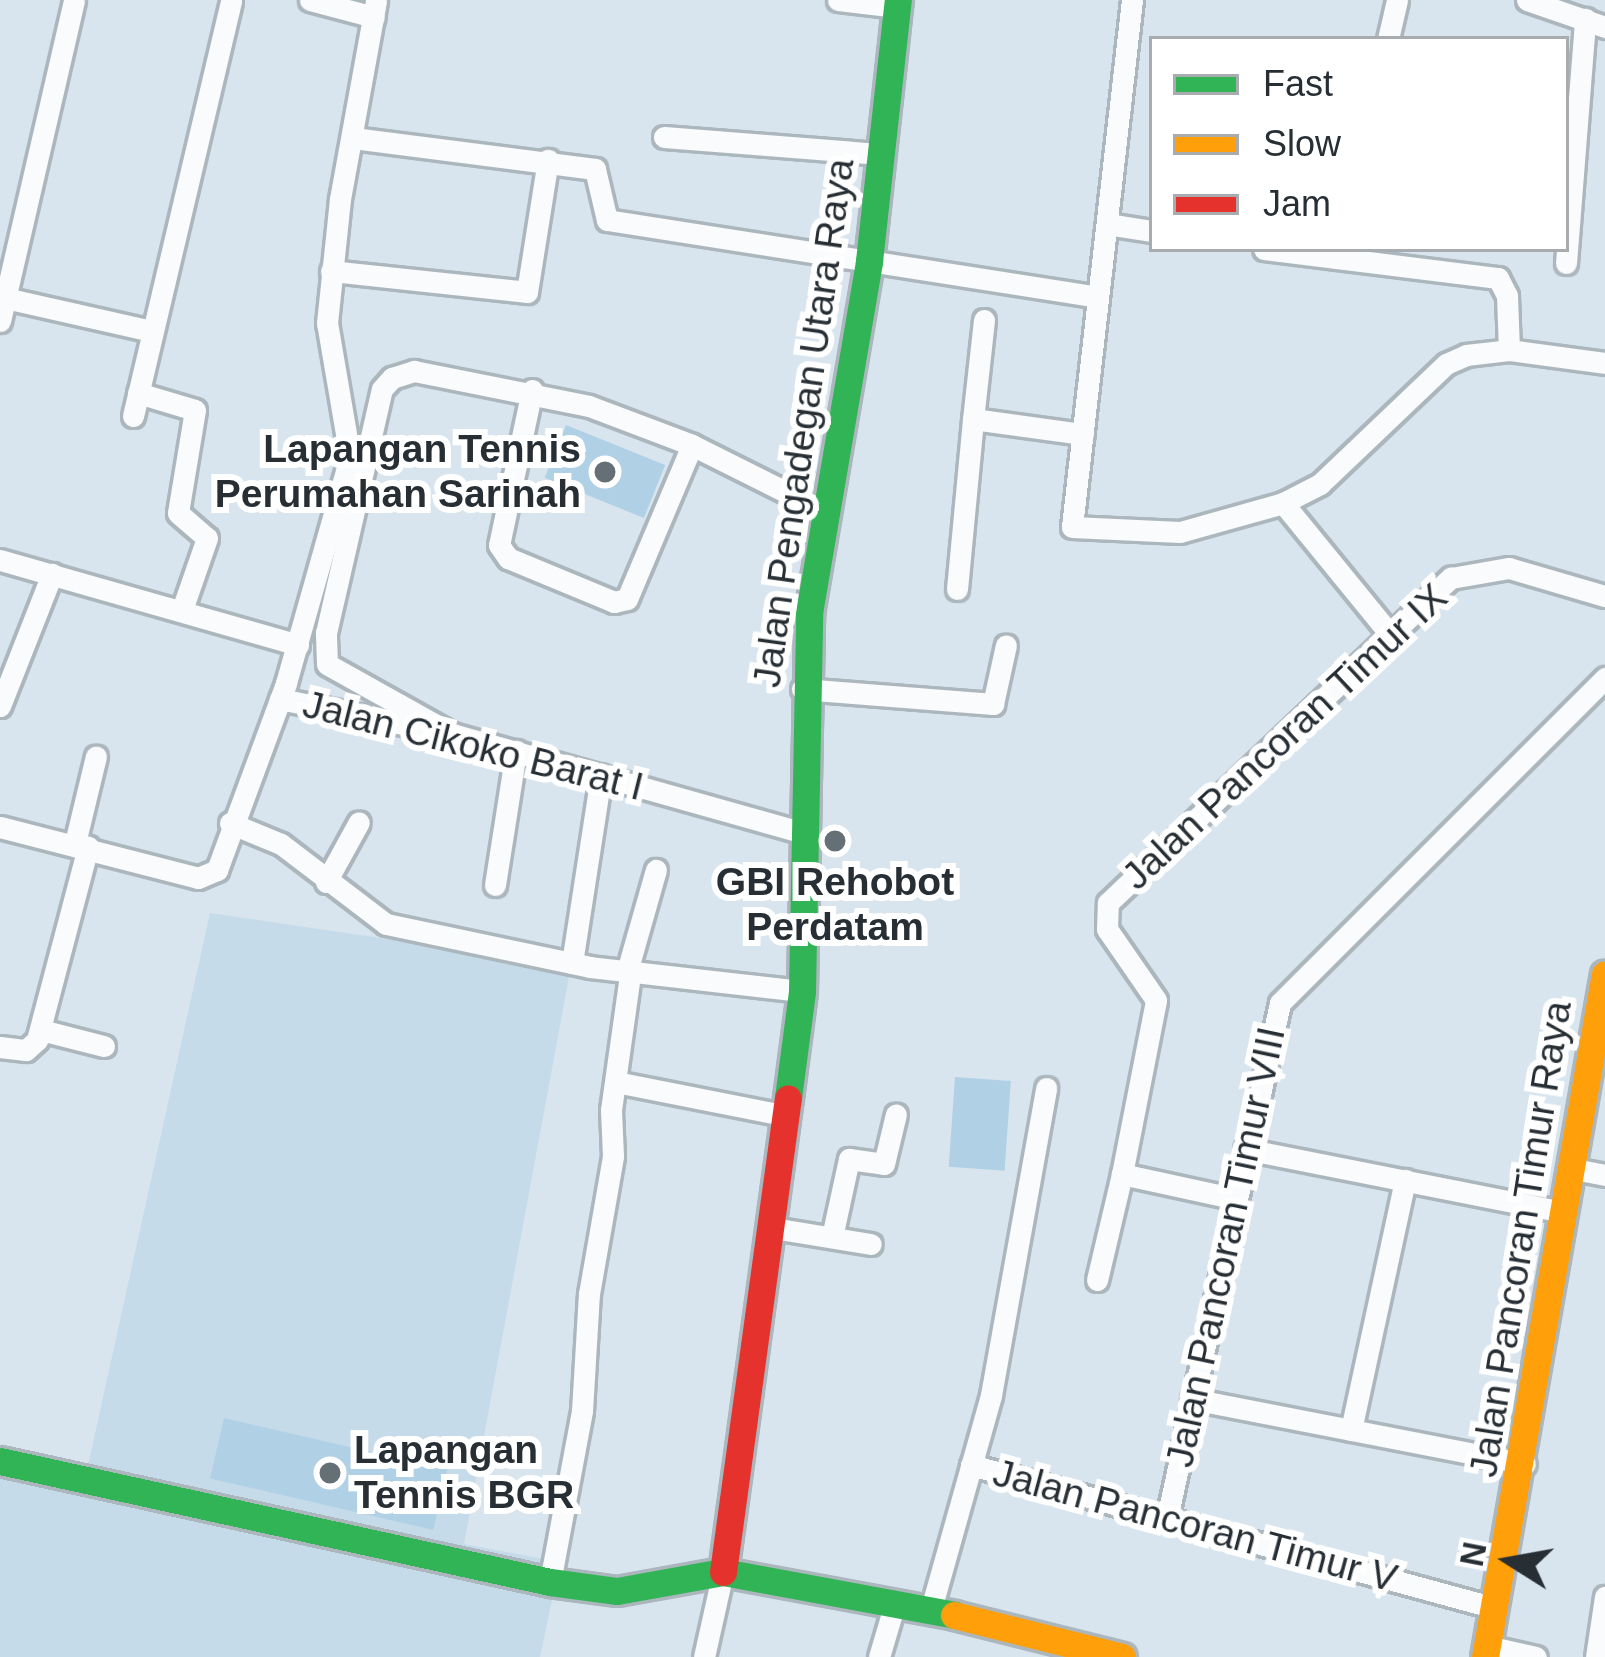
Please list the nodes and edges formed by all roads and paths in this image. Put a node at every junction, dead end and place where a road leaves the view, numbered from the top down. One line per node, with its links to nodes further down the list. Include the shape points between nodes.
1 (74, 0): 25 (street)
2 (231, 0): 29 (street)
3 (310, 0): 9 (street)
4 (838, 0): 8 (street)
5 (1132, 0): 16 (street)
6 (1397, 0): 11 (street)
7 (1527, 0): 10 (street)
8 (898, 4): 14 (street, Jalan Pengadegan Utara Raya)
9 (375, 9): 13 (street, Jalan Cikoko Barat I)
10 (1595, 23): 18 (street)
11 (1389, 36)
12 (664, 137): 14 (street)
13 (352, 138): 15 (street); 24 (street, Jalan Cikoko Barat I)
14 (881, 154): 22 (street, Jalan Pengadegan Utara Raya)
15 (548, 160): 22 (street, via 602,172 607,220); 24 (street, via 527,292)
16 (1107, 224): 17 (street); 26 (street)
17 (1149, 231)
18 (1569, 238)
19 (1302, 252): 21 (street)
20 (1567, 252): 23 (street)
21 (1352, 256): 30 (street, via 1498,278 1507,296)
22 (869, 261): 26 (street); 39 (street, Jalan Pengadegan Utara Raya)
23 (1566, 263)
24 (331, 272): 46 (street, Jalan Cikoko Barat I, via 327,355 350,457)
25 (5, 298): 28 (street); 29 (street)
26 (1099, 298): 36 (street)
27 (984, 320): 35 (street)
28 (0, 321)
29 (152, 331): 33 (street)
30 (1509, 350): 31 (street); 38 (street, via 1446,364 1319,484)
31 (1605, 363)
32 (532, 390): 37 (street); 37 (street, via 500,545 508,558 614,602 627,598); 52 (street, via 414,371 382,389 326,633 327,664)
33 (138, 393): 34 (street); 44 (street, via 195,410 178,513 207,538)
34 (133, 416)
35 (973, 419): 36 (street); 42 (street)
36 (1083, 434): 38 (street, via 1072,527 1180,532)
37 (692, 445): 39 (street)
38 (1283, 503): 45 (street)
39 (826, 512): 49 (street, Jalan Pengadegan Utara Raya)
40 (0, 560): 41 (street)
41 (52, 574): 44 (street); 51 (street)
42 (957, 589)
43 (1605, 596): 45 (street, Jalan Pancoran Timur IX, via 1539,572 1480,568 1450,578)
44 (183, 607): 46 (street)
45 (1389, 633): 77 (street, Jalan Pancoran Timur IX, via 1108,903 1107,929 1156,1000)
46 (298, 645): 50 (street, Jalan Cikoko Barat I)
47 (1006, 645): 49 (street, via 993,704)
48 (1605, 678): 75 (street, Jalan Pancoran Timur VIII, via 1290,989 1270,1034)
49 (802, 688): 58 (street, Jalan Pengadegan Utara Raya)
50 (280, 699): 52 (street, Jalan Cikoko Barat I); 56 (street)
51 (0, 706)
52 (452, 734): 53 (street, Jalan Cikoko Barat I)
53 (517, 751): 55 (street, Jalan Cikoko Barat I); 63 (street)
54 (96, 756): 60 (street)
55 (601, 775): 58 (street, Jalan Cikoko Barat I); 64 (street)
56 (230, 823): 60 (street, via 217,870 206,879); 62 (street, via 281,844)
57 (358, 823): 62 (street)
58 (801, 832): 67 (street, Jalan Pengadegan Utara Raya)
59 (2, 835): 60 (street)
60 (82, 845): 68 (street)
61 (656, 870): 65 (street)
62 (326, 882): 64 (street, via 386,924)
63 (495, 884)
64 (572, 963): 65 (street)
65 (630, 968): 67 (street); 71 (street)
66 (1605, 974): 76 (street, Jalan Pancoran Timur Raya)
67 (802, 991): 74 (street, Jalan Pengadegan Utara Raya)
68 (41, 1030): 69 (street); 70 (street, via 32,1047)
69 (104, 1046)
70 (0, 1047)
71 (616, 1082): 74 (street); 93 (street, via 614,1156 587,1308 589,1362)
72 (1046, 1088): 90 (street)
73 (896, 1114): 83 (street, via 884,1164 849,1159)
74 (788, 1116): 82 (street, Jalan Pengadegan Utara Raya)
75 (1245, 1149): 79 (street); 80 (street, Jalan Pancoran Timur VIII)
76 (1569, 1168): 78 (street); 81 (street, Jalan Pancoran Timur Raya)
77 (1122, 1174): 80 (street); 85 (street, Jalan Pancoran Timur IX)
78 (1605, 1175)
79 (1405, 1180): 81 (street); 87 (street)
80 (1232, 1198): 86 (street, Jalan Pancoran Timur VIII)
81 (1562, 1212): 89 (street, Jalan Pancoran Timur Raya)
82 (773, 1228): 83 (street); 92 (street, Jalan Pengadegan Utara Raya)
83 (832, 1237): 84 (street)
84 (871, 1244)
85 (1097, 1280)
86 (1192, 1400): 87 (street); 91 (street, Jalan Pancoran Timur VIII)
87 (1351, 1430): 89 (street)
88 (0, 1461): 93 (street)
89 (1525, 1464): 96 (street, Jalan Pancoran Timur Raya)
90 (971, 1465): 91 (street, Jalan Pancoran Timur V); 97 (street, Jalan Pancoran Timur V)
91 (1167, 1518): 96 (street, Jalan Pancoran Timur V)
92 (722, 1572): 93 (street, via 616,1591); 95 (street); 100 (street)
93 (550, 1582)
94 (1605, 1597): 104 (street)
95 (895, 1604): 97 (street); 101 (street)
96 (1495, 1608): 99 (street, Jalan Pancoran Timur Raya)
97 (932, 1609): 98 (street)
98 (1084, 1652): 102 (street)
99 (1486, 1652): 103 (street)
100 (704, 1657)
101 (879, 1657)
102 (1122, 1657)
103 (1537, 1657)
104 (1596, 1657)

